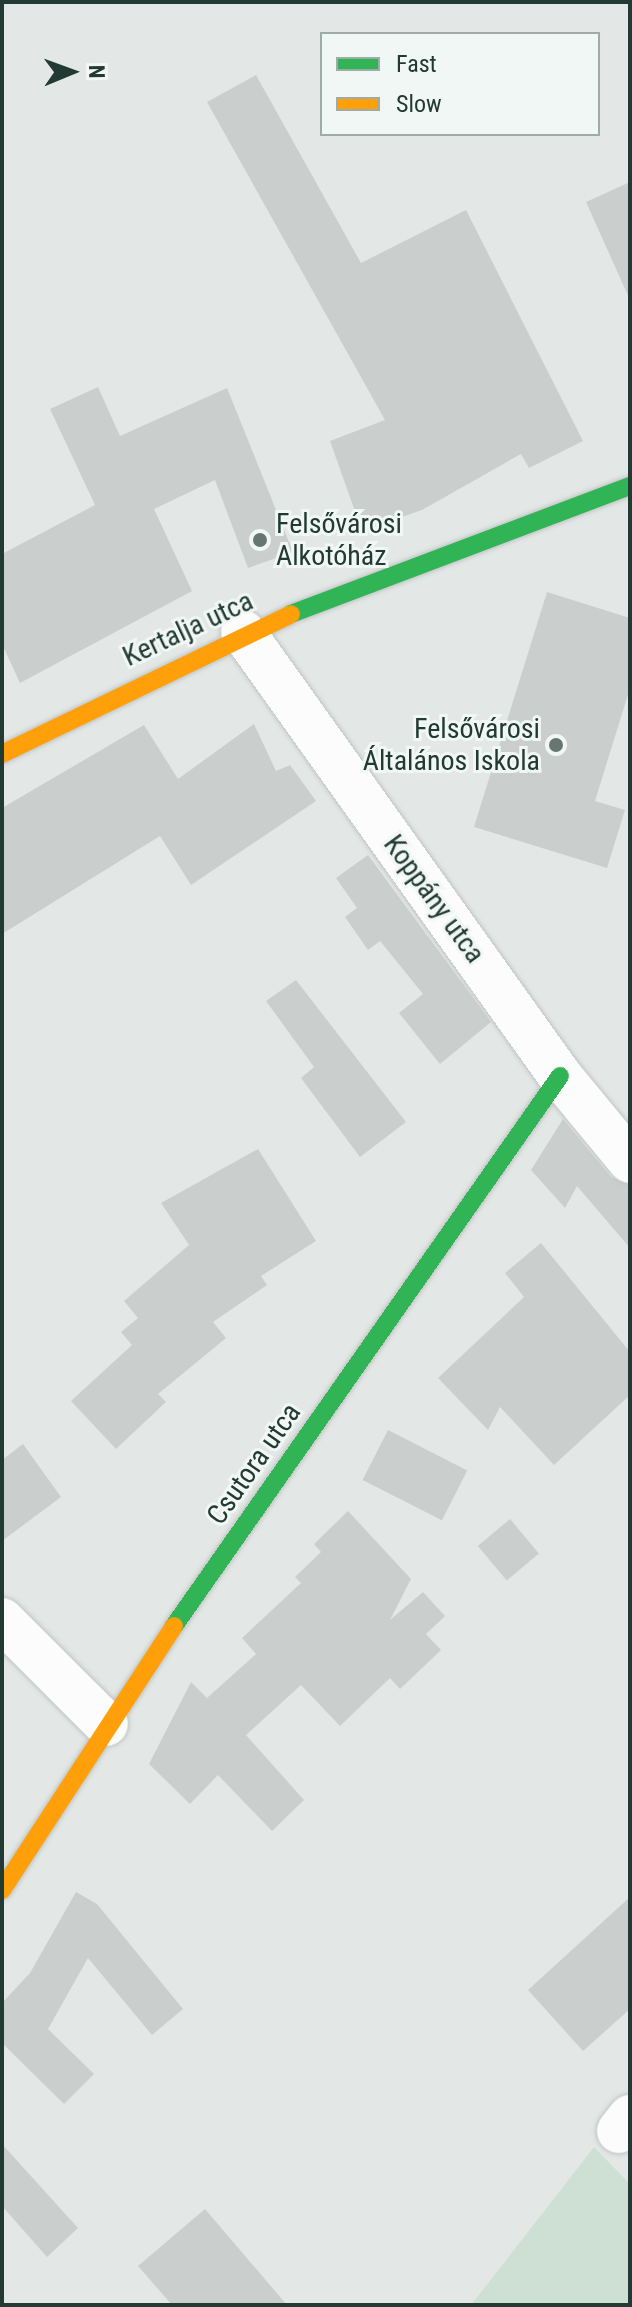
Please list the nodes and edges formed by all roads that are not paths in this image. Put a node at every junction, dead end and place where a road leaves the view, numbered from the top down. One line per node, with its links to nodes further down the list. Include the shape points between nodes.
1 (630, 486): 2 (street, Kertalja utca)
2 (243, 632): 3 (street, Kertalja utca); 4 (street, Koppány utca)
3 (2, 754)
4 (560, 1076): 5 (street, Koppány utca); 7 (street, Csutora utca)
5 (630, 1161)
6 (2, 1620): 7 (street)
7 (106, 1724): 8 (street, Csutora utca)
8 (2, 1890)

